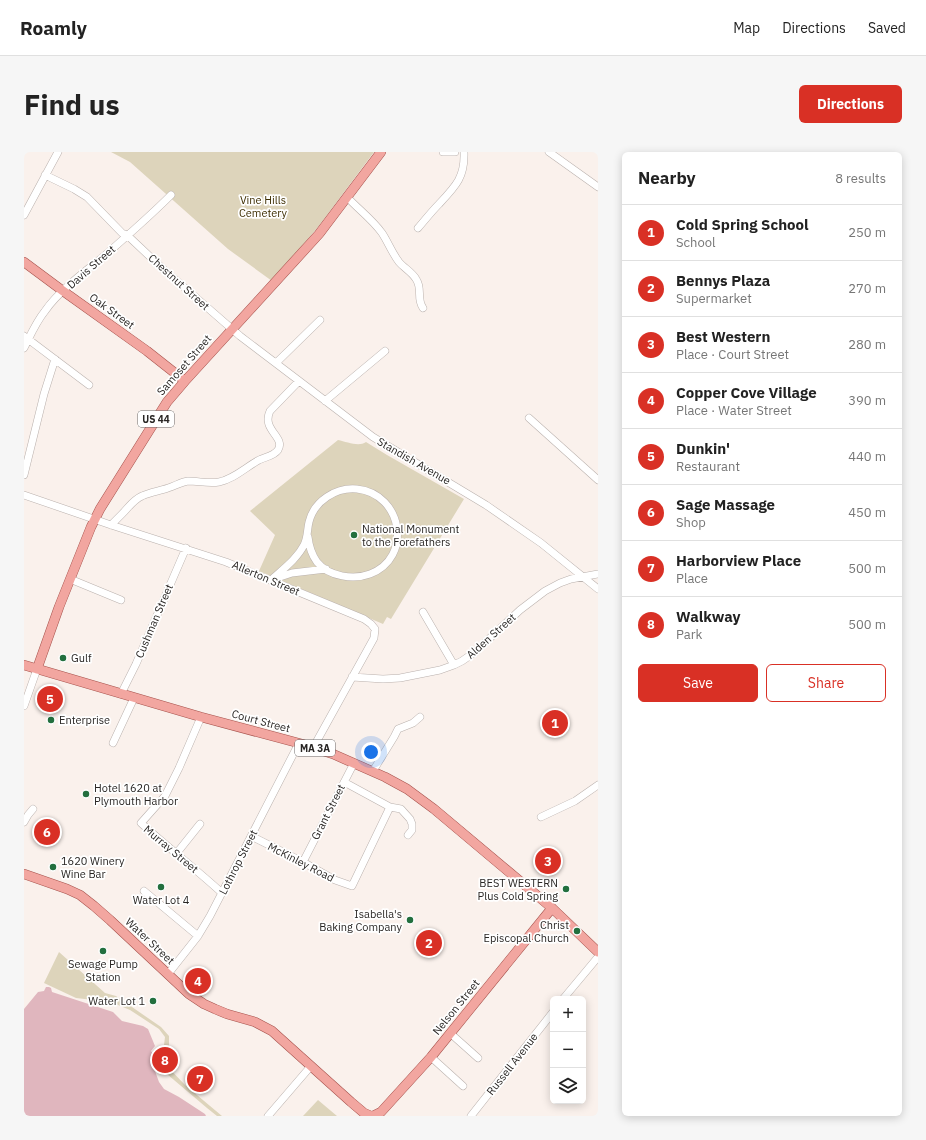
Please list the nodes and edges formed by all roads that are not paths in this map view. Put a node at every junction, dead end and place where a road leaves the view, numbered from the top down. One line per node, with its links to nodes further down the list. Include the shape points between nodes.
1 (58, 152): 7 (street)
2 (381, 152): 10 (main road, Samoset Street / US 44)
3 (443, 152): 4 (street)
4 (455, 152)
5 (464, 152): 13 (street, via 463,170 457,183)
6 (549, 152): 8 (street)
7 (46, 175): 11 (street); 14 (street, Chestnut Street, via 87,197)
8 (598, 187)
9 (171, 195): 14 (street, Davis Street)
10 (347, 198): 17 (street, via 376,225 398,261 416,279); 19 (main road, Samoset Street / US 44, via 319,234)
11 (26, 205): 12 (street)
12 (24, 215)
13 (418, 228)
14 (127, 235): 16 (street, Davis Street); 19 (street, Chestnut Street)
15 (24, 262): 16 (main road, Oak Street)
16 (63, 291): 20 (street, Davis Street, via 44,311); 25 (main road, Oak Street)
17 (423, 308)
18 (320, 320): 24 (street)
19 (232, 329): 24 (street, Standish Avenue); 25 (main road, Samoset Street / US 44)
20 (26, 338): 21 (street, Davis Street); 23 (street)
21 (24, 348)
22 (385, 351): 28 (street)
23 (55, 359): 27 (street); 30 (street)
24 (276, 363): 26 (street, Standish Avenue)
25 (185, 381): 33 (main road, Samoset Street / US 44, via 167,402)
26 (299, 381): 28 (street, Standish Avenue); 34 (street, via 268,416 269,425 278,439 279,447 276,453 224,480 184,482 142,496 132,502)
27 (89, 386)
28 (325, 401): 39 (street, Standish Avenue, via 372,437 507,519)
29 (529, 418): 31 (street)
30 (24, 475)
31 (598, 480)
32 (24, 495): 33 (street, Allerton Street)
33 (95, 519): 34 (street, Allerton Street); 40 (main road, Samoset Street / US 44)
34 (111, 525): 36 (street, Allerton Street)
35 (308, 537): 37 (street, via 312,554); 37 (street, via 309,521 318,505 325,498 341,490 350,488 368,491 390,507 397,527 397,542 379,570 356,577 340,576); 41 (street, via 298,554)
36 (186, 548): 41 (street, Allerton Street); 49 (street, Cushman Street)
37 (326, 569): 41 (street, via 292,572)
38 (598, 574): 39 (street, Alden Street)
39 (582, 577): 42 (street, Standish Avenue); 46 (street, Alden Street, via 560,583 545,591 520,610 475,652)
40 (70, 579): 43 (street); 47 (main road, Samoset Street / US 44)
41 (271, 580): 48 (street, Allerton Street, via 364,620 374,627 374,638)
42 (598, 589)
43 (121, 600)
44 (423, 612): 46 (street)
45 (24, 665): 47 (main road, Court Street / MA 3A)
46 (454, 666): 48 (street, Alden Street, via 400,678)
47 (37, 669): 49 (main road, Court Street / MA 3A); 51 (street)
48 (352, 677): 56 (street, Allerton Street)
49 (121, 694): 50 (main road, Court Street / MA 3A)
50 (134, 698): 53 (main road, Court Street / MA 3A); 54 (street)
51 (24, 706)
52 (420, 716): 58 (street, via 413,723 398,730)
53 (201, 717): 55 (main road, Court Street / MA 3A); 68 (street, Murray Street, via 180,768 165,796 141,823)
54 (113, 743)
55 (298, 743): 56 (main road, Court Street / MA 3A); 67 (street, Lothrop Street)
56 (313, 748): 57 (main road, Court Street / MA 3A)
57 (354, 763): 58 (main road, Court Street / MA 3A); 59 (street, Grant Street)
58 (373, 771): 73 (main road, Court Street / MA 3A, via 418,796)
59 (344, 782): 61 (street); 69 (street, Grant Street)
60 (598, 785): 63 (street)
61 (390, 807): 66 (street, via 401,809 410,819 412,830); 69 (street, McKinley Road, via 352,886 335,880)
62 (33, 809): 64 (street)
63 (541, 818)
64 (24, 822)
65 (200, 824): 68 (street)
66 (408, 835)
67 (251, 836): 69 (street, McKinley Road); 72 (street, Lothrop Street)
68 (176, 854): 72 (street, Murray Street)
69 (303, 862)
70 (24, 874): 77 (main road, Water Street, via 80,895)
71 (144, 891): 74 (street)
72 (222, 893): 74 (street, Lothrop Street)
73 (552, 908): 75 (main road, Court Street / MA 3A); 80 (main road, Nelson Street)
74 (198, 936): 77 (street, Lothrop Street)
75 (598, 952)
76 (598, 957): 78 (street)
77 (168, 974): 83 (main road, Water Street, via 204,1004 255,1022 272,1031)
78 (566, 996)
79 (550, 1016): 87 (street, Russell Avenue)
80 (450, 1033): 81 (main road, Nelson Street); 82 (street)
81 (431, 1057): 84 (street); 86 (main road, Nelson Street, via 382,1112)
82 (478, 1058)
83 (311, 1066): 85 (street); 86 (main road, Water Street)
84 (463, 1086)
85 (268, 1116)
86 (372, 1116)
87 (471, 1116)

